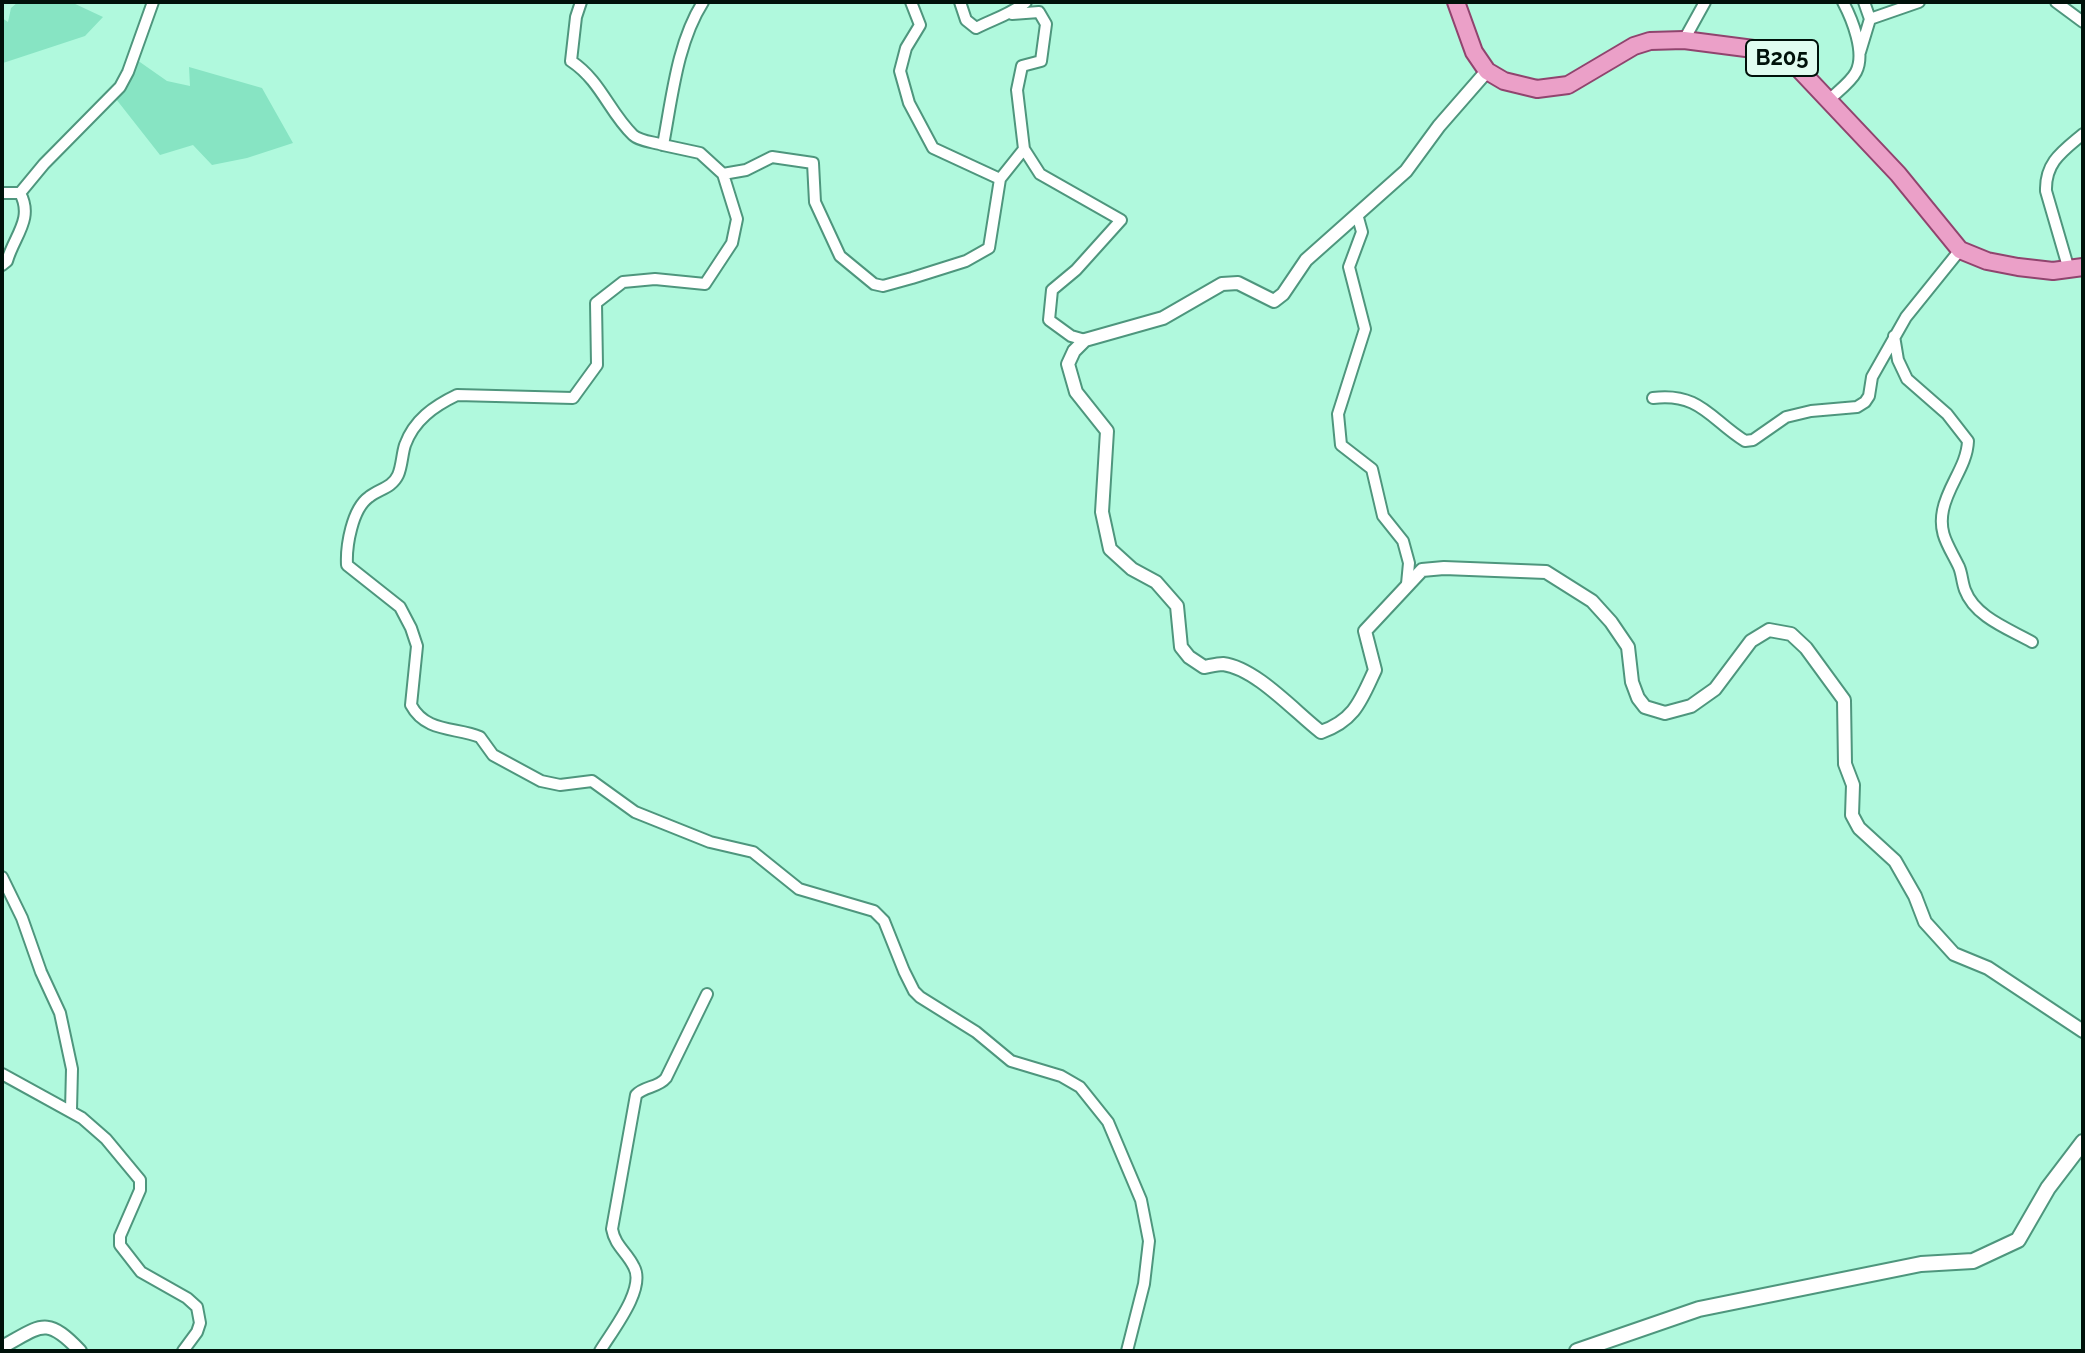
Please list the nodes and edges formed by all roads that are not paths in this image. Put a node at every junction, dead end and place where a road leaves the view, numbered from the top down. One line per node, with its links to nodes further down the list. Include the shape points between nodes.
1 (153, 2): 26 (street, via 120,87)
2 (581, 2): 21 (street, via 571,61 600,88 634,137)
3 (703, 2): 21 (street, via 692,18)
4 (911, 2): 24 (street, via 920,25 900,71 909,103 933,148)
5 (960, 2): 13 (street, via 966,20 976,28)
6 (1026, 2): 13 (street)
7 (1456, 2): 18 (main road, via 1474,52)
8 (1705, 2): 16 (street)
9 (1843, 2): 17 (street)
10 (1864, 2): 14 (street)
11 (1919, 2): 14 (street)
12 (2056, 2): 15 (street)
13 (1012, 14): 22 (street, via 1039,12 1046,24 1041,61 1022,66 1017,90)
14 (1870, 19): 17 (street)
15 (2083, 22)
16 (1684, 40): 18 (main road, B205, via 1634,46 1568,85 1552,88 1521,87); 19 (main road, B205, via 1769,51 1797,67)
17 (1859, 54): 19 (street, via 1856,71)
18 (1487, 71): 27 (street, via 1406,171)
19 (1829, 100): 28 (main road, B205)
20 (2083, 134): 30 (street, via 2052,160 2045,179 2051,209)
21 (663, 145): 23 (street, via 700,153)
22 (1024, 149): 24 (street); 32 (street, via 1040,174 1121,220 1052,290 1049,320)
23 (723, 174): 24 (street, via 772,157 813,163 815,202 840,256 883,286 966,261 989,248); 46 (street, via 737,219 732,243 705,284 623,282 596,303 597,365 573,398 470,394 440,403 411,429 392,484 368,497 359,509 347,565 400,607 417,646 414,711 438,728 480,737 493,755 541,781 598,784 635,812 710,842 753,852 799,889 874,911 884,921 920,997 1011,1061 1061,1076 1089,1095 1108,1122 1148,1229 1147,1272)
24 (1000, 179)
25 (2, 193): 26 (street)
26 (20, 193): 29 (street, via 27,215)
27 (1357, 214): 32 (street, via 1306,260 1274,301 1238,283 1222,284 1163,318); 34 (street, via 1362,232 1349,267 1365,329 1338,414 1341,445 1372,469 1383,516 1403,541)
28 (1960, 250): 30 (main road, via 2018,267); 31 (street)
29 (2, 265)
30 (2076, 269)
31 (1894, 336): 33 (street, via 1865,402 1786,417 1753,440 1740,438 1689,401); 35 (street, via 1907,379 1968,441 1968,453 1947,494 1941,530 1962,573 1965,592 1988,617)
32 (1085, 340): 34 (street, via 1068,364 1076,392 1107,431 1102,512 1110,549 1156,582 1177,606 1181,647 1189,657 1204,667 1222,664 1243,671 1321,732 1339,726 1357,708 1375,670 1365,631)
33 (1653, 398)
34 (1407, 584): 38 (street, via 1422,570 1444,568 1546,572 1592,601 1611,622 1628,647 1638,698 1645,707 1665,713 1691,706 1715,689 1751,641 1769,630 1791,634 1844,700 1852,815 1895,861 1925,922 1954,954 1988,968)
35 (2032, 642)
36 (2, 877): 40 (street, via 60,1013 72,1069)
37 (707, 994): 45 (street, via 666,1078 636,1095 612,1229 638,1282)
38 (2083, 1031)
39 (2, 1074): 40 (street)
40 (71, 1110): 44 (street, via 106,1139 140,1180 120,1245 141,1272 197,1307 200,1323)
41 (2083, 1142): 47 (main road, via 2018,1240 1973,1261 1921,1264 1699,1309)
42 (2, 1347): 43 (street, via 46,1327 61,1332)
43 (80, 1351)
44 (183, 1351)
45 (600, 1351)
46 (1127, 1351)
47 (1577, 1351)

